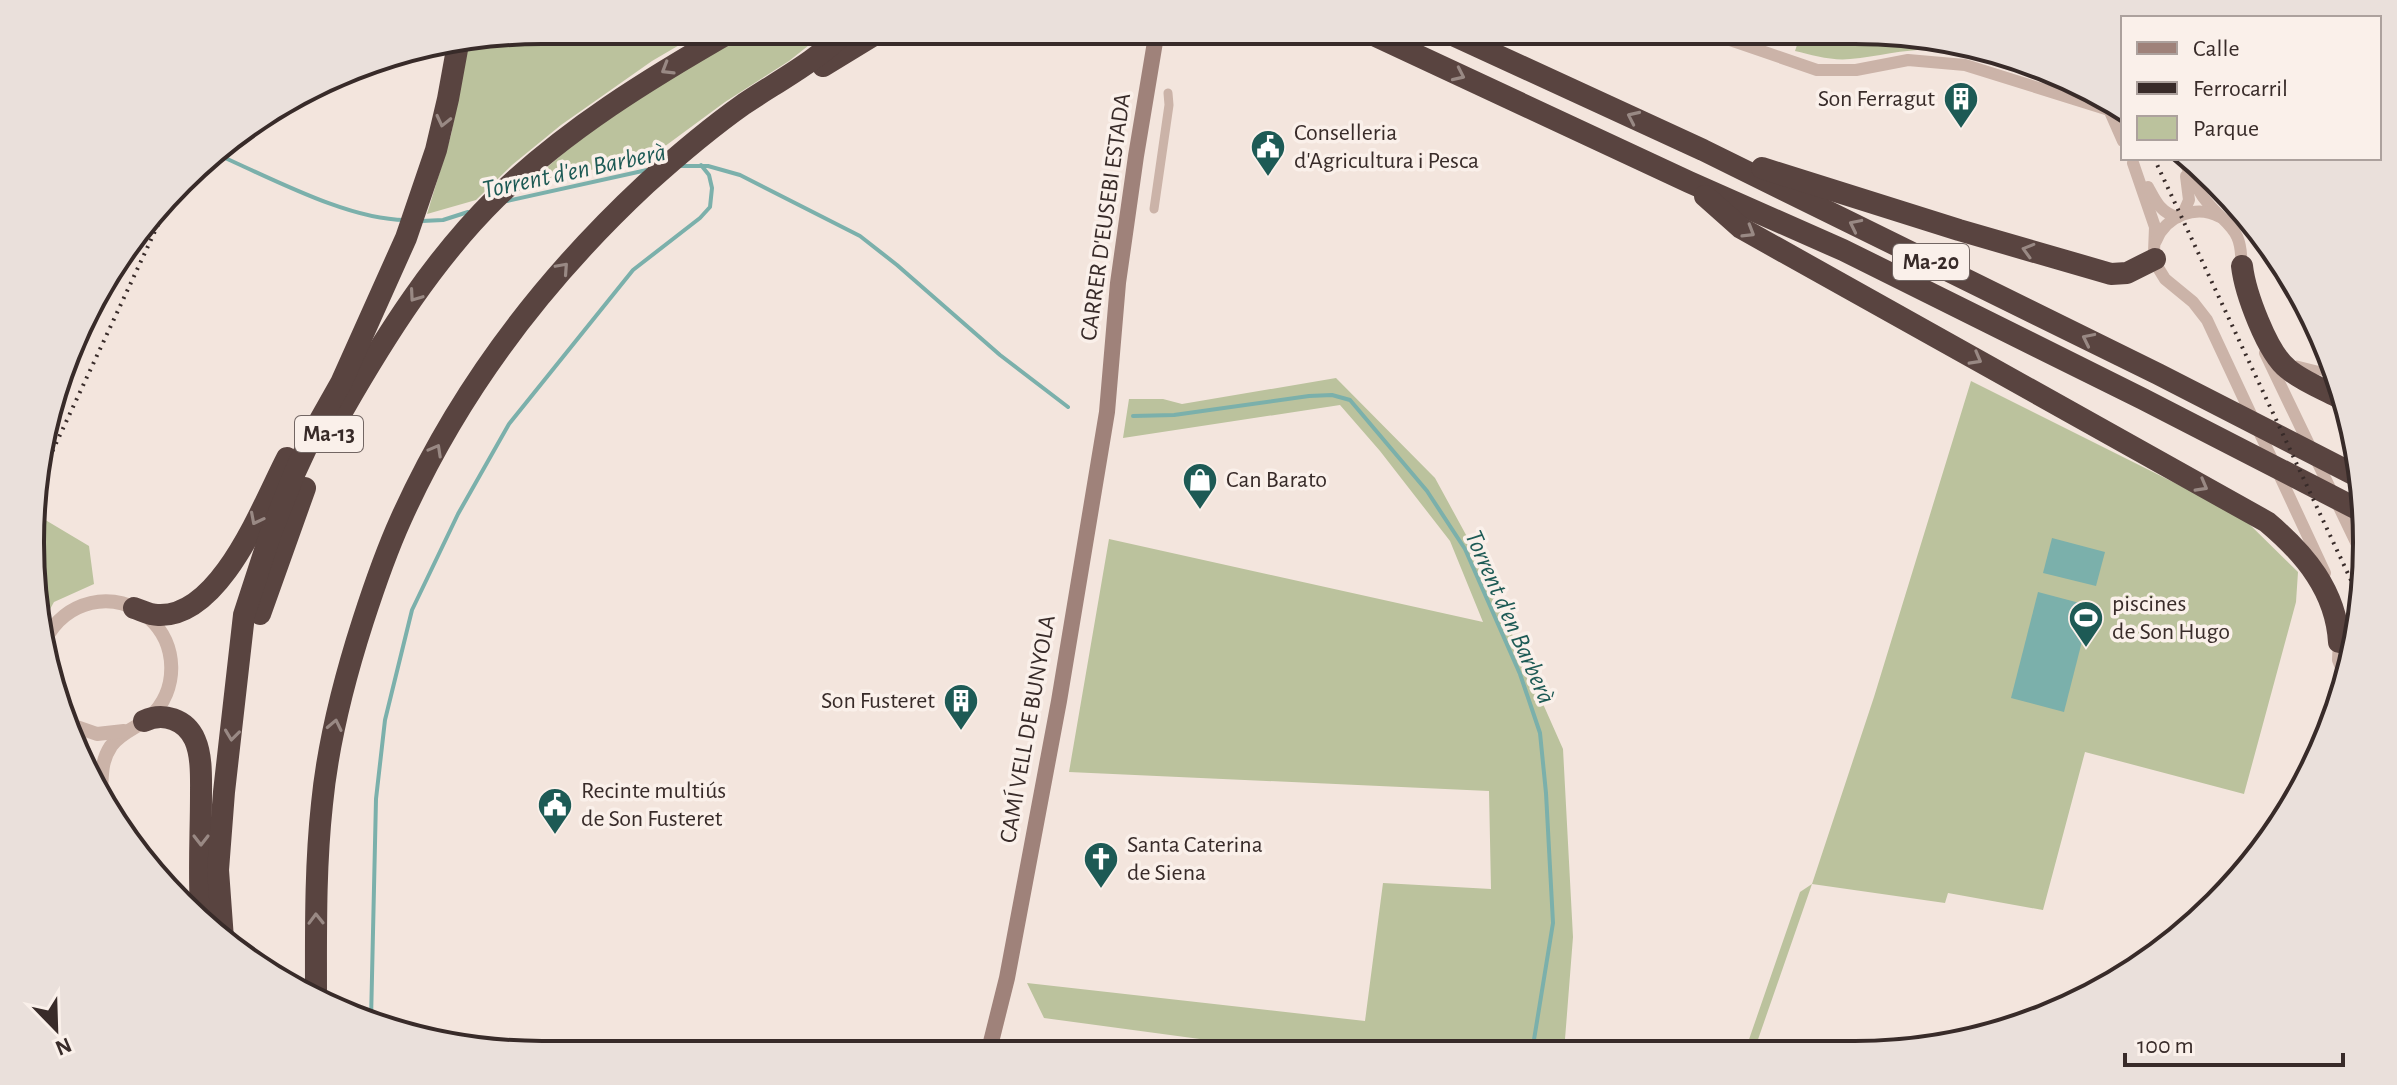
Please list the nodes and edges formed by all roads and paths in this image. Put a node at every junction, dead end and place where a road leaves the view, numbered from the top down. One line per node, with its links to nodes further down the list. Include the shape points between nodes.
1 (710, 44): 35 (highway, Ma-13, one-way to 35, via 639,86 557,146 462,235 402,315 325,440)
2 (830, 44): 14 (highway)
3 (859, 44): 14 (highway, via 708,143)
4 (1155, 44): 28 (main road, CARRER D'EUSEBI ESTADA, via 1118,283)
5 (1393, 44): 18 (highway, Ma-20, one-way to 18)
6 (1472, 44): 13 (highway, Ma-20, one-way to 6)
7 (1742, 44): 10 (street, via 1817,70 1856,70 1908,60 1965,65)
8 (457, 52): 26 (highway, one-way to 26, via 443,125 417,208)
9 (1168, 93): 19 (street)
10 (2087, 102)
11 (2112, 116): 12 (street)
12 (2121, 137)
13 (1703, 150): 22 (highway, one-way to 13, via 2127,273 2111,274); 29 (highway, Ma-20, one-way to 13)
14 (683, 153): 42 (highway, one-way to 14, via 321,817 334,728 351,657 400,519 472,389 514,329 560,271)
15 (2132, 160): 20 (street, via 2160,208); 22 (street, via 2151,214)
16 (2184, 169): 20 (street, via 2190,189 2188,207)
17 (2190, 175): 21 (street, via 2204,199)
18 (1689, 182): 30 (highway, Ma-20, via 1843,250); 34 (highway, one-way to 34, via 1741,228 2267,522 2311,566 2334,611)
19 (1154, 209)
20 (2180, 216): 21 (street, via 2211,212); 22 (street, via 2164,227)
21 (2227, 222): 23 (street, via 2239,238)
22 (2155, 252): 34 (street, via 2165,279 2207,320 2336,598)
23 (2242, 266): 27 (highway, via 2248,296 2277,359); 31 (street, via 2246,309)
24 (2297, 365): 25 (street)
25 (2323, 371)
26 (341, 383): 32 (highway, one-way to 32, via 313,410 238,553 202,597 167,614); 35 (highway, via 315,429 270,535 244,615)
27 (2330, 393)
28 (1107, 412): 43 (main road, CAMÍ VELL DE BUNYOLA, via 1055,721)
29 (2348, 471)
30 (2352, 506)
31 (2353, 535)
32 (134, 608): 33 (street, via 107,601 79,607); 37 (street, via 159,628 171,658 167,691 157,710)
33 (52, 630)
34 (2339, 642): 36 (street)
35 (241, 657): 41 (highway, Ma-13, one-way to 41, via 218,870)
36 (2338, 661)
37 (137, 725): 38 (street, via 113,734); 39 (street, via 116,739); 40 (highway, one-way to 40, via 167,716 195,740 201,767)
38 (81, 730)
39 (101, 774)
40 (202, 906)
41 (222, 924)
42 (316, 987)
43 (991, 1041)

